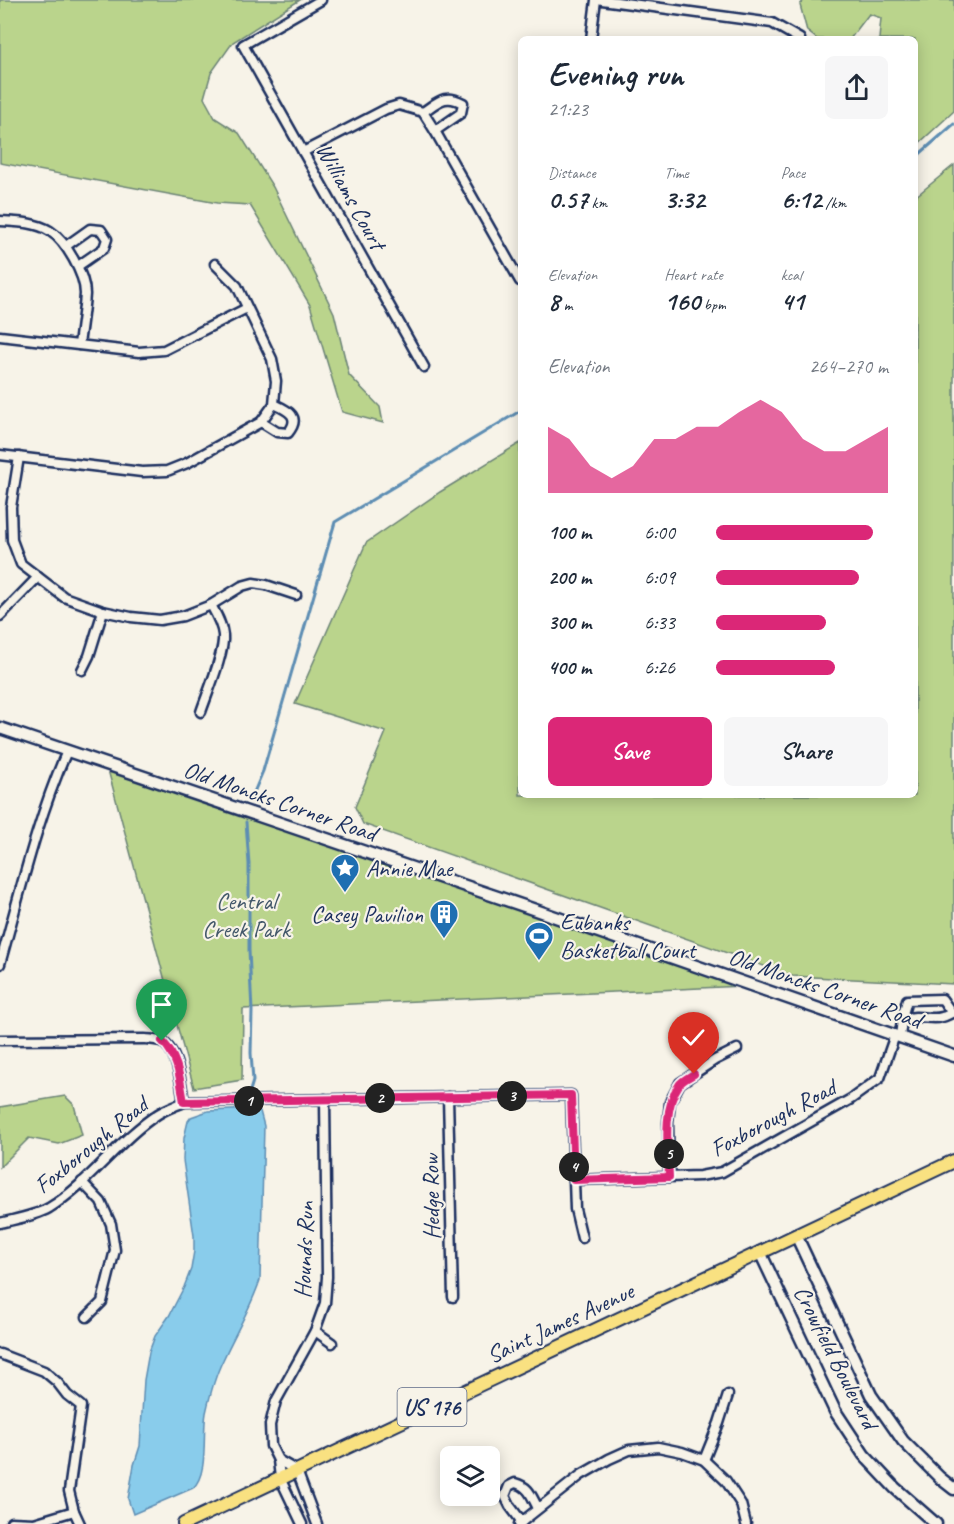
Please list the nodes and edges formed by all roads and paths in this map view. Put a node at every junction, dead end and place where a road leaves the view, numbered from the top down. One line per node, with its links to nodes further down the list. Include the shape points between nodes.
1 (321, 0): 8 (street, Williams Court, via 243,45)
2 (596, 0): 4 (street)
3 (602, 0): 5 (street, via 772,23)
4 (591, 36)
5 (795, 36)
6 (423, 112): 7 (street); 7 (street, via 444,98 463,103 461,113); 8 (street, via 399,105 386,109)
7 (435, 131): 13 (street)
8 (303, 152): 17 (street, Williams Court)
9 (0, 221): 10 (street, via 30,223 50,231)
10 (66, 246): 12 (street); 12 (street, via 90,229 101,230 107,239 105,248)
11 (215, 264): 14 (street, via 237,286)
12 (78, 266): 16 (street, via 85,292)
13 (518, 276)
14 (248, 308): 16 (street, via 164,350 139,352); 18 (street, via 272,359 276,381)
15 (0, 336): 16 (street)
16 (79, 345)
17 (424, 367)
18 (274, 404): 19 (street); 19 (street, via 290,412 293,428 288,433 277,432)
19 (261, 422): 21 (street, via 167,471 142,472)
20 (0, 455): 21 (street)
21 (19, 458): 22 (street, via 11,507 12,540 21,564)
22 (38, 577): 25 (street, via 64,597); 26 (street)
23 (296, 595): 24 (street, via 253,583)
24 (211, 605): 25 (street, via 160,620); 28 (street, via 221,624 222,649)
25 (103, 610): 27 (street)
26 (0, 616)
27 (82, 669)
28 (201, 712)
29 (2, 730): 30 (street, Old Moncks Corner Road)
30 (67, 751): 31 (street, via 38,827); 33 (street, Old Moncks Corner Road)
31 (0, 964)
32 (902, 1020): 32 (street, via 907,1000 942,999 952,1013 941,1018 918,1016); 33 (street, Foxborough Road)
33 (898, 1036): 36 (street, Old Moncks Corner Road); 41 (street, Foxborough Road, via 880,1078 850,1099 722,1172)
34 (0, 1040): 39 (street, via 162,1041 178,1067)
35 (737, 1049): 41 (street, via 680,1083 670,1102)
36 (954, 1056)
37 (448, 1097): 38 (street, Foxborough Road); 42 (street, Foxborough Road, via 571,1095); 48 (street, Hedge Row)
38 (325, 1099): 39 (street, Foxborough Road); 50 (street, Hounds Run, via 327,1277 325,1303)
39 (184, 1102): 43 (street, Foxborough Road, via 142,1125)
40 (954, 1161): 45 (main road, Saint James Avenue / US 176)
41 (669, 1177): 42 (street, Foxborough Road)
42 (574, 1180): 46 (street)
43 (82, 1182): 44 (street, Foxborough Road, via 48,1208); 49 (street, via 100,1202 111,1224 115,1250 102,1302)
44 (0, 1223)
45 (796, 1235): 47 (main road, Saint James Avenue / US 176); 58 (street, Crowfield Boulevard, via 871,1395 903,1441)
46 (582, 1238)
47 (760, 1252): 56 (main road, Saint James Avenue / US 176); 68 (street, Crowfield Boulevard, via 840,1420 864,1455)
48 (453, 1297)
49 (87, 1317)
50 (315, 1331): 51 (street); 54 (street, Hounds Run, via 276,1401 270,1425 271,1446)
51 (332, 1342)
52 (0, 1354): 60 (street, via 44,1371 81,1406 69,1491)
53 (728, 1395): 55 (street)
54 (278, 1460): 56 (street); 57 (street, Hounds Run)
55 (704, 1460): 59 (street, via 658,1447 629,1450 581,1475); 67 (street, via 726,1481 741,1504)
56 (297, 1471): 57 (main road, Saint James Avenue / US 176); 66 (street)
57 (280, 1478): 64 (main road, Saint James Avenue / US 176); 65 (street, Hounds Run)
58 (954, 1489)
59 (538, 1508): 62 (street); 62 (street, via 524,1485 509,1486 505,1496)
60 (74, 1510): 61 (street, via 34,1523); 63 (street)
61 (12, 1522)
62 (520, 1523)
63 (80, 1524)
64 (184, 1524)
65 (302, 1524)
66 (317, 1524)
67 (746, 1524)
68 (936, 1524)

